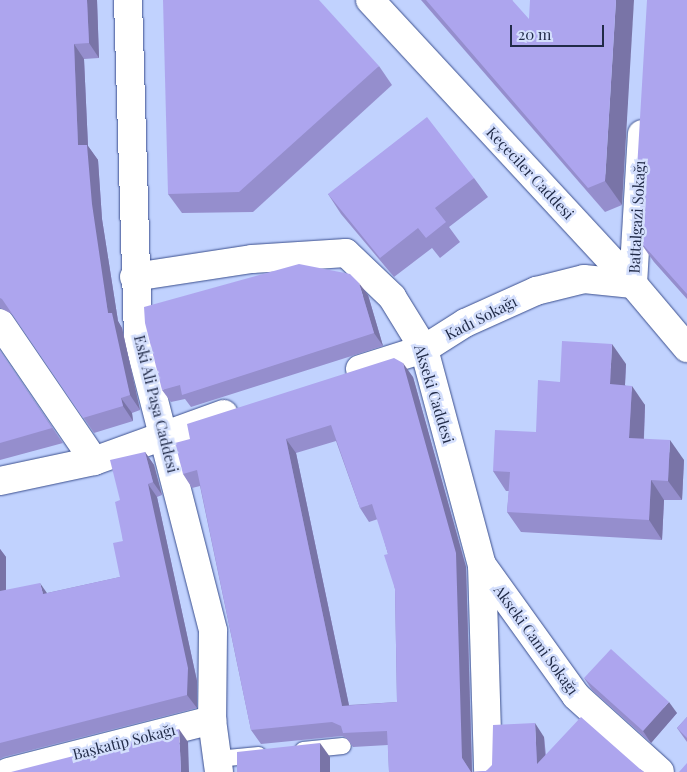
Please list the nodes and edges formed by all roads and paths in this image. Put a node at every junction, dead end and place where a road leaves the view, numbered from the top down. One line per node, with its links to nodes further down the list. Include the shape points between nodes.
1 (128, 0): 4 (street, Eski Ali Paşa Caddesi)
2 (370, 0): 5 (street, Keçeciler Caddesi)
3 (643, 108): 5 (street, Battalgazi Sokağı)
4 (134, 277): 8 (street, Akseki Caddesi, via 252,259 346,253 392,297); 11 (street, Eski Ali Paşa Caddesi, via 138,338)
5 (632, 284): 7 (street, Keçeciler Caddesi); 8 (street, Kadı Sokağı, via 584,279 536,291 465,323)
6 (0, 323): 12 (street)
7 (687, 348)
8 (424, 349): 9 (street, Kadı Sokağı); 14 (street, Akseki Caddesi)
9 (340, 376)
10 (246, 406): 11 (street)
11 (162, 434): 12 (street); 15 (street, Eski Ali Paşa Caddesi, via 213,631)
12 (94, 461): 13 (street)
13 (0, 480)
14 (482, 565): 19 (street, Akseki Caddesi); 20 (street, Akseki Cami Sokağı, via 576,696)
15 (212, 720): 17 (street, Eski Ali Paşa Caddesi); 18 (street, Başkatip Sokağı)
16 (343, 746): 17 (lane, via 280,752)
17 (218, 765)
18 (8, 772)
19 (488, 772)
20 (660, 772)

